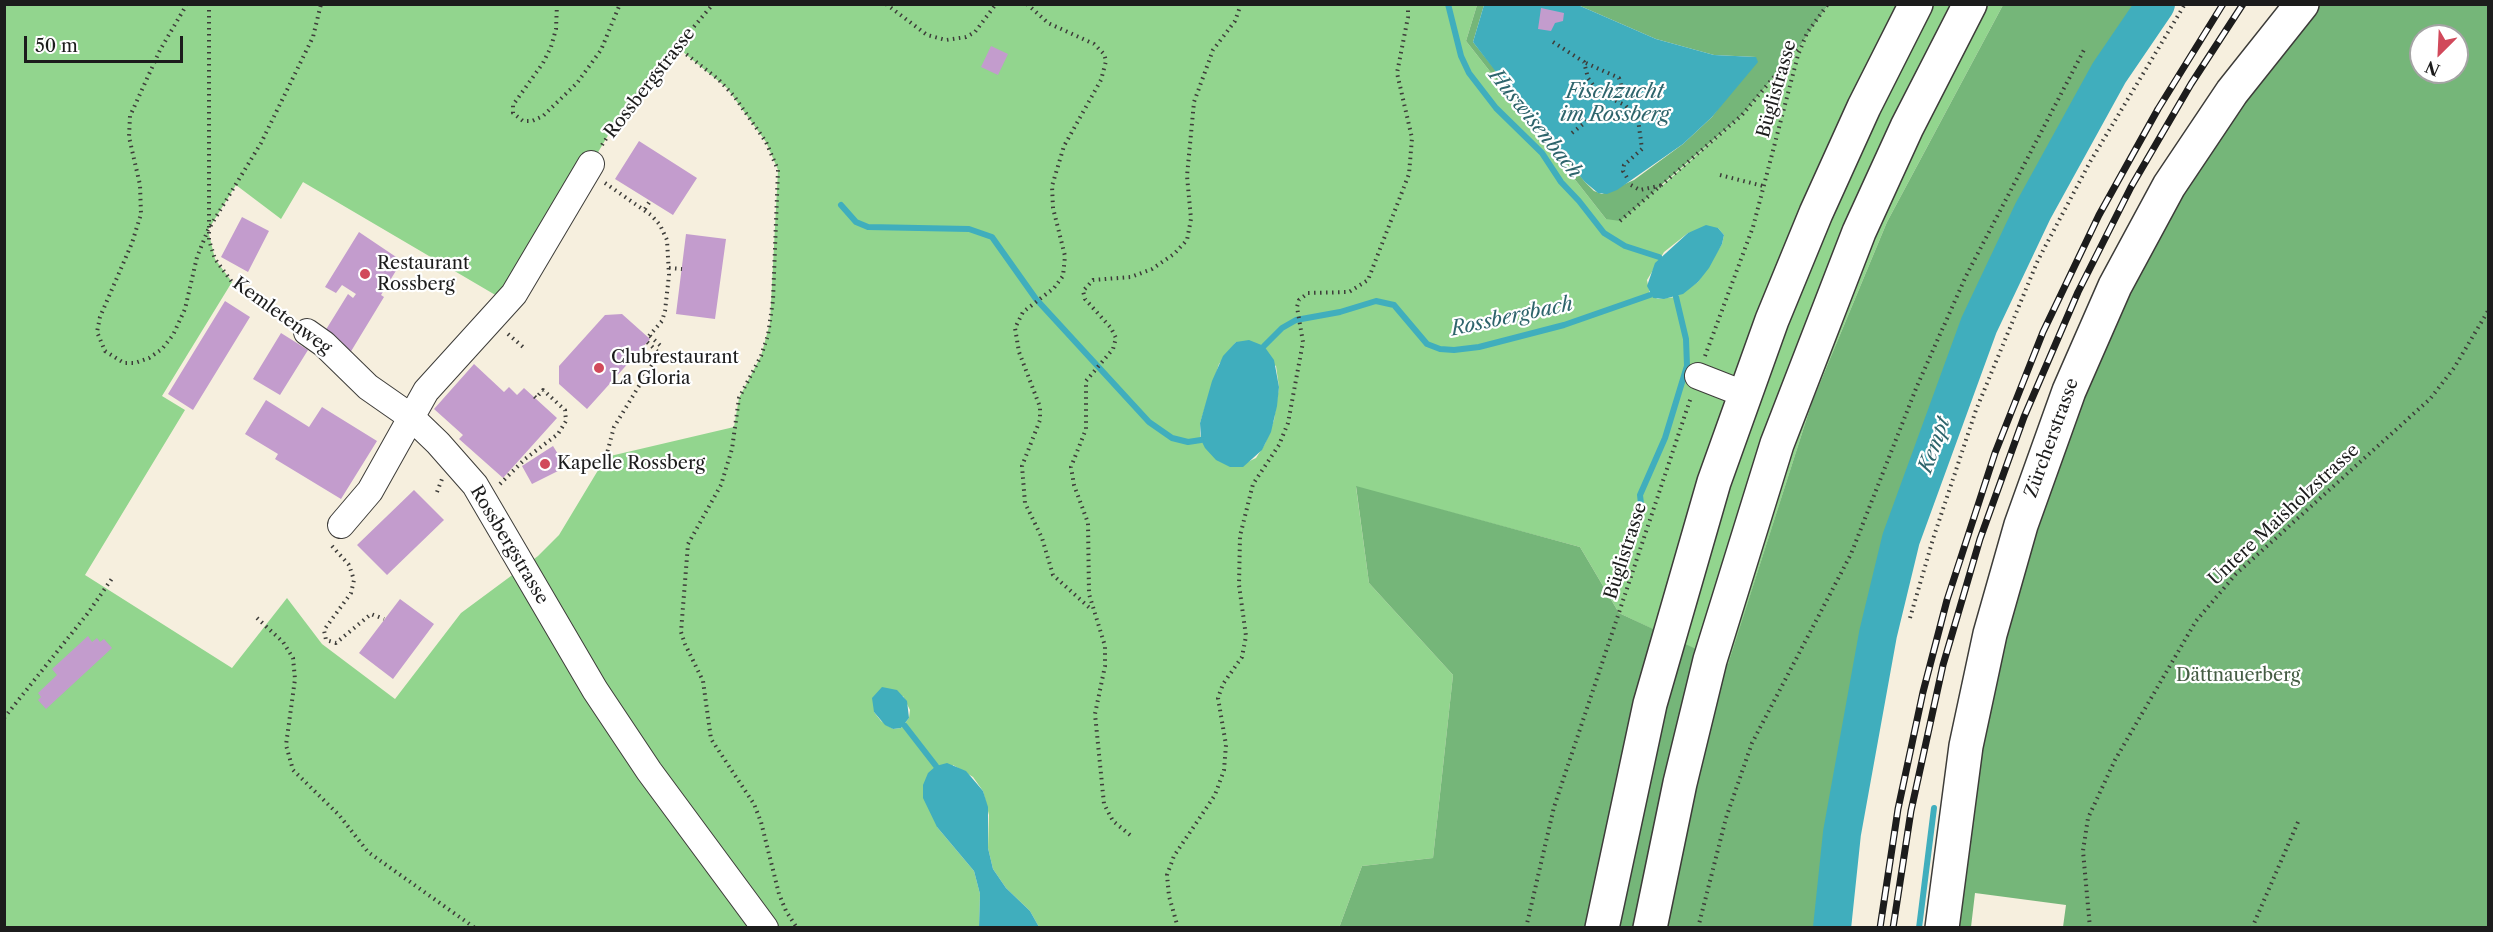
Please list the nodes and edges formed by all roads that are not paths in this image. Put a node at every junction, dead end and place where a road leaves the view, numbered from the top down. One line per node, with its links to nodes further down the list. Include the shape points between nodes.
1 (1916, 4): 7 (main road, via 1816,213)
2 (1970, 4): 12 (main road, via 1864,221 1777,444 1710,660)
3 (2302, 4): 13 (main road, Zürcherstrasse, via 2232,92 2169,186 2115,286 2069,391 2021,525 1989,634 1962,774)
4 (589, 167): 8 (street, via 509,303 431,385)
5 (307, 332): 8 (street, Kemletenweg, via 368,387)
6 (1698, 376): 7 (street)
7 (1744, 394): 11 (main road, via 1664,648 1623,816)
8 (411, 417): 9 (street, via 370,491); 10 (street, Rossbergstrasse, via 485,500 595,690 649,771)
9 (334, 533)
10 (765, 927)
11 (1602, 927)
12 (1650, 927)
13 (1942, 927)

